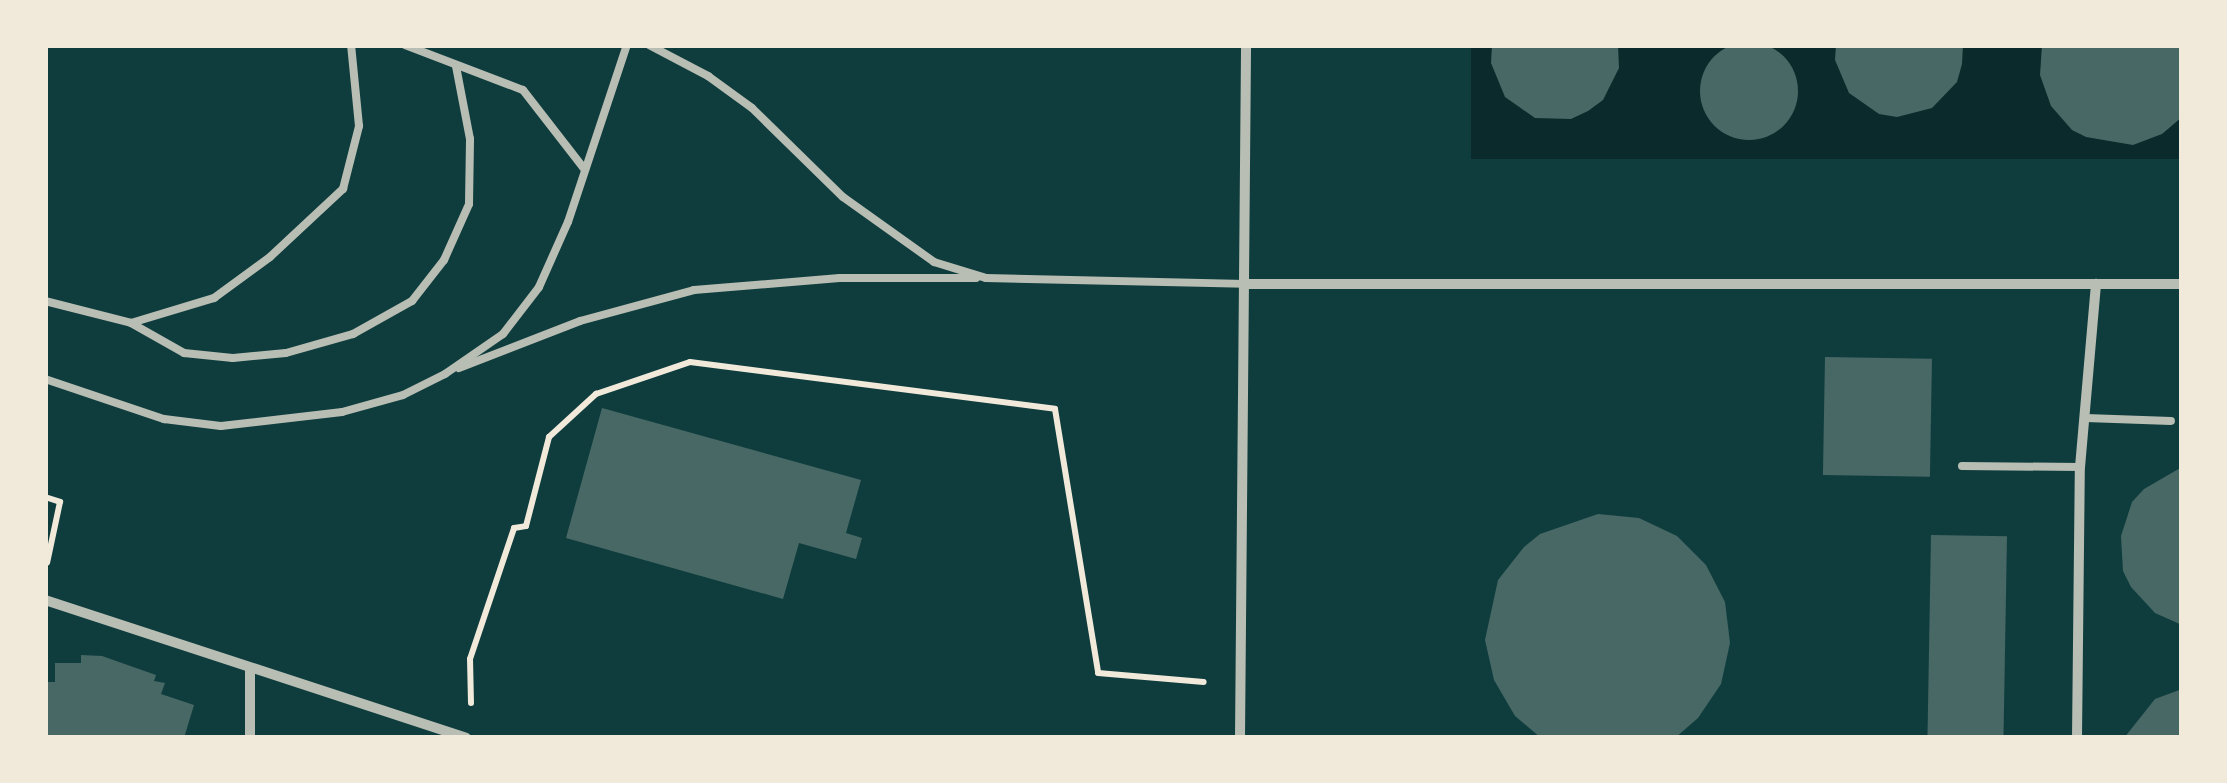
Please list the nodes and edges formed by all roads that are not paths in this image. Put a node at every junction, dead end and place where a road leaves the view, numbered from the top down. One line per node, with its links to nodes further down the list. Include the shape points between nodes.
1 (350, 45): 13 (lane, via 358,126 344,188 214,298)
2 (405, 45): 6 (lane)
3 (628, 45): 7 (lane)
4 (650, 45): 8 (lane, via 752,108 844,197 894,235 934,262)
5 (1246, 45): 9 (street)
6 (456, 66): 7 (lane, via 522,90); 13 (lane, via 470,138 470,204 444,260 412,301 353,334 286,353 232,358 184,354)
7 (586, 170): 14 (lane, via 539,287 502,334)
8 (986, 278): 9 (lane); 14 (lane, via 840,278 694,290 580,321)
9 (1245, 284): 10 (street); 24 (street)
10 (2096, 284): 11 (street); 16 (street)
11 (2182, 284)
12 (45, 300): 13 (lane)
13 (130, 323)
14 (445, 374): 15 (lane, via 403,395 342,412 221,426 164,419)
15 (45, 380)
16 (2086, 418): 17 (lane); 19 (street)
17 (2171, 421)
18 (1962, 466): 19 (lane)
19 (2080, 467): 25 (street)
20 (45, 600): 21 (street)
21 (250, 670): 22 (street); 23 (street)
22 (463, 737)
23 (250, 738)
24 (1240, 738)
25 (2078, 738)

